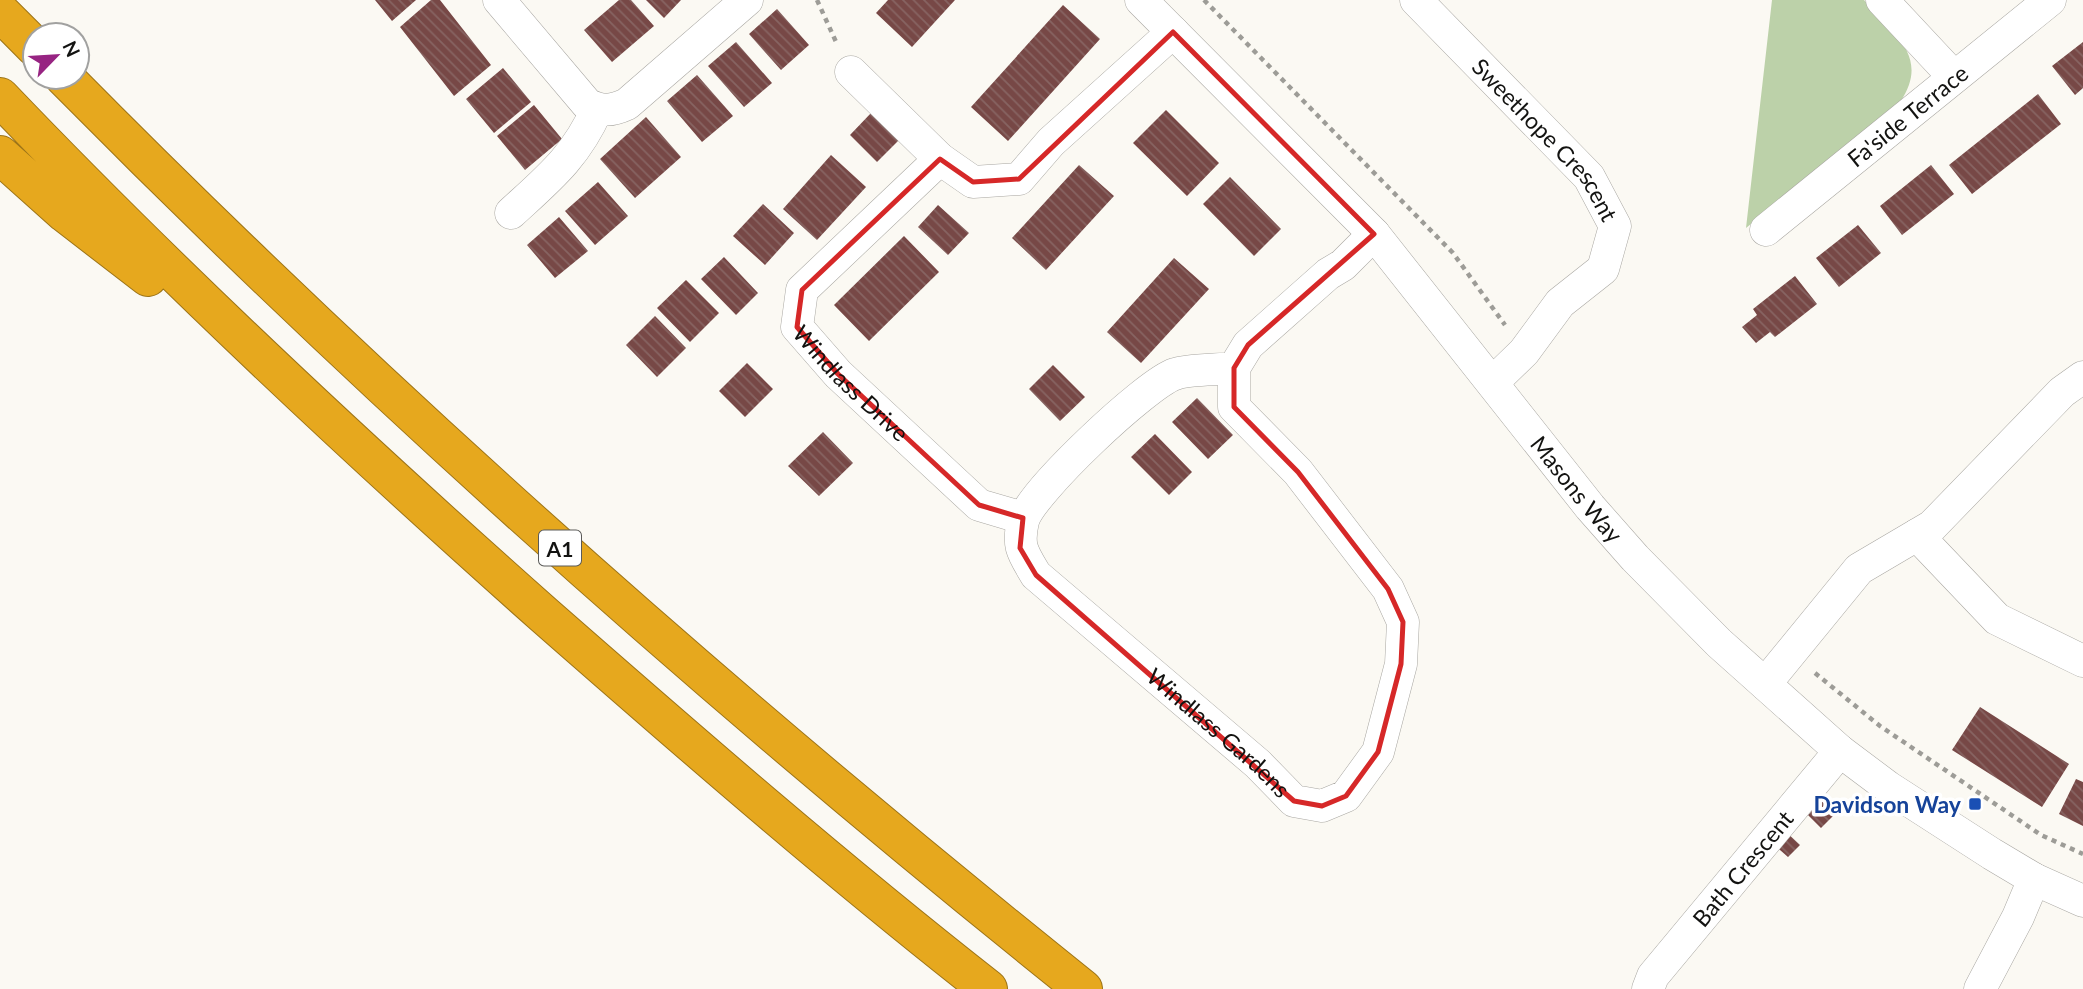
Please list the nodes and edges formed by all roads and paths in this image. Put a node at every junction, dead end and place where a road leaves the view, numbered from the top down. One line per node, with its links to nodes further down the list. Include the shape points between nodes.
1 (22, 0): 11 (highway)
2 (499, 0): 19 (street, via 587,104)
3 (747, 0): 19 (street, via 627,104 614,110)
4 (817, 0): 14 (path)
5 (1141, 0): 12 (street, Masons Way)
6 (1203, 0): 27 (path, via 1453,253)
7 (1416, 0): 27 (street, Sweethope Crescent, via 1590,177 1615,226 1603,269 1560,303)
8 (1882, 0): 15 (street)
9 (2050, 0): 15 (street, Fa'side Terrace)
10 (0, 12): 13 (highway)
11 (39, 21)
12 (1173, 32): 21 (street, via 1051,142 1019,179 973,182); 25 (street, Masons Way)
13 (21, 33)
14 (851, 72): 21 (street)
15 (1955, 77): 24 (street, Fa'side Terrace)
16 (91, 85): 22 (highway)
17 (78, 91): 22 (highway, A1)
18 (0, 97): 26 (highway, A1)
19 (597, 109): 23 (street, via 568,159)
20 (0, 155): 26 (highway, via 65,213 152,280)
21 (940, 159): 31 (street, Windlass Drive, via 802,290 797,327 838,374 979,505)
22 (174, 188): 42 (highway, A1, via 363,370 717,686)
23 (511, 213)
24 (1766, 230)
25 (1374, 234): 28 (street, via 1248,345); 30 (street, Masons Way)
26 (256, 352): 41 (highway, A1, via 676,731)
27 (1524, 352): 30 (street, Sweethope Crescent)
28 (1234, 368): 31 (street, via 1176,373 1142,394 1048,484); 31 (street, Windlass Gardens, via 1234,407 1298,472 1388,589 1403,622 1401,664 1378,752 1346,796 1322,806 1294,801 1258,764 1036,575 1020,548)
29 (2083, 377): 32 (street, via 2062,392 1932,526)
30 (1493, 382): 35 (street, Masons Way, via 1635,558)
31 (1023, 518)
32 (1917, 535): 33 (street, via 1859,569); 34 (street, via 1997,619)
33 (1786, 658): 35 (street); 37 (path, via 1808,668 1880,726 2041,835)
34 (2083, 661)
35 (1765, 684): 36 (street, Masons Way)
36 (1840, 751): 38 (street, Masons Way, via 1888,787); 43 (street, Bath Crescent, via 1653,976)
37 (2083, 854)
38 (2034, 879): 39 (street, Masons Way); 40 (street)
39 (2083, 901)
40 (1987, 977)
41 (988, 989)
42 (1083, 989)
43 (1648, 989)

